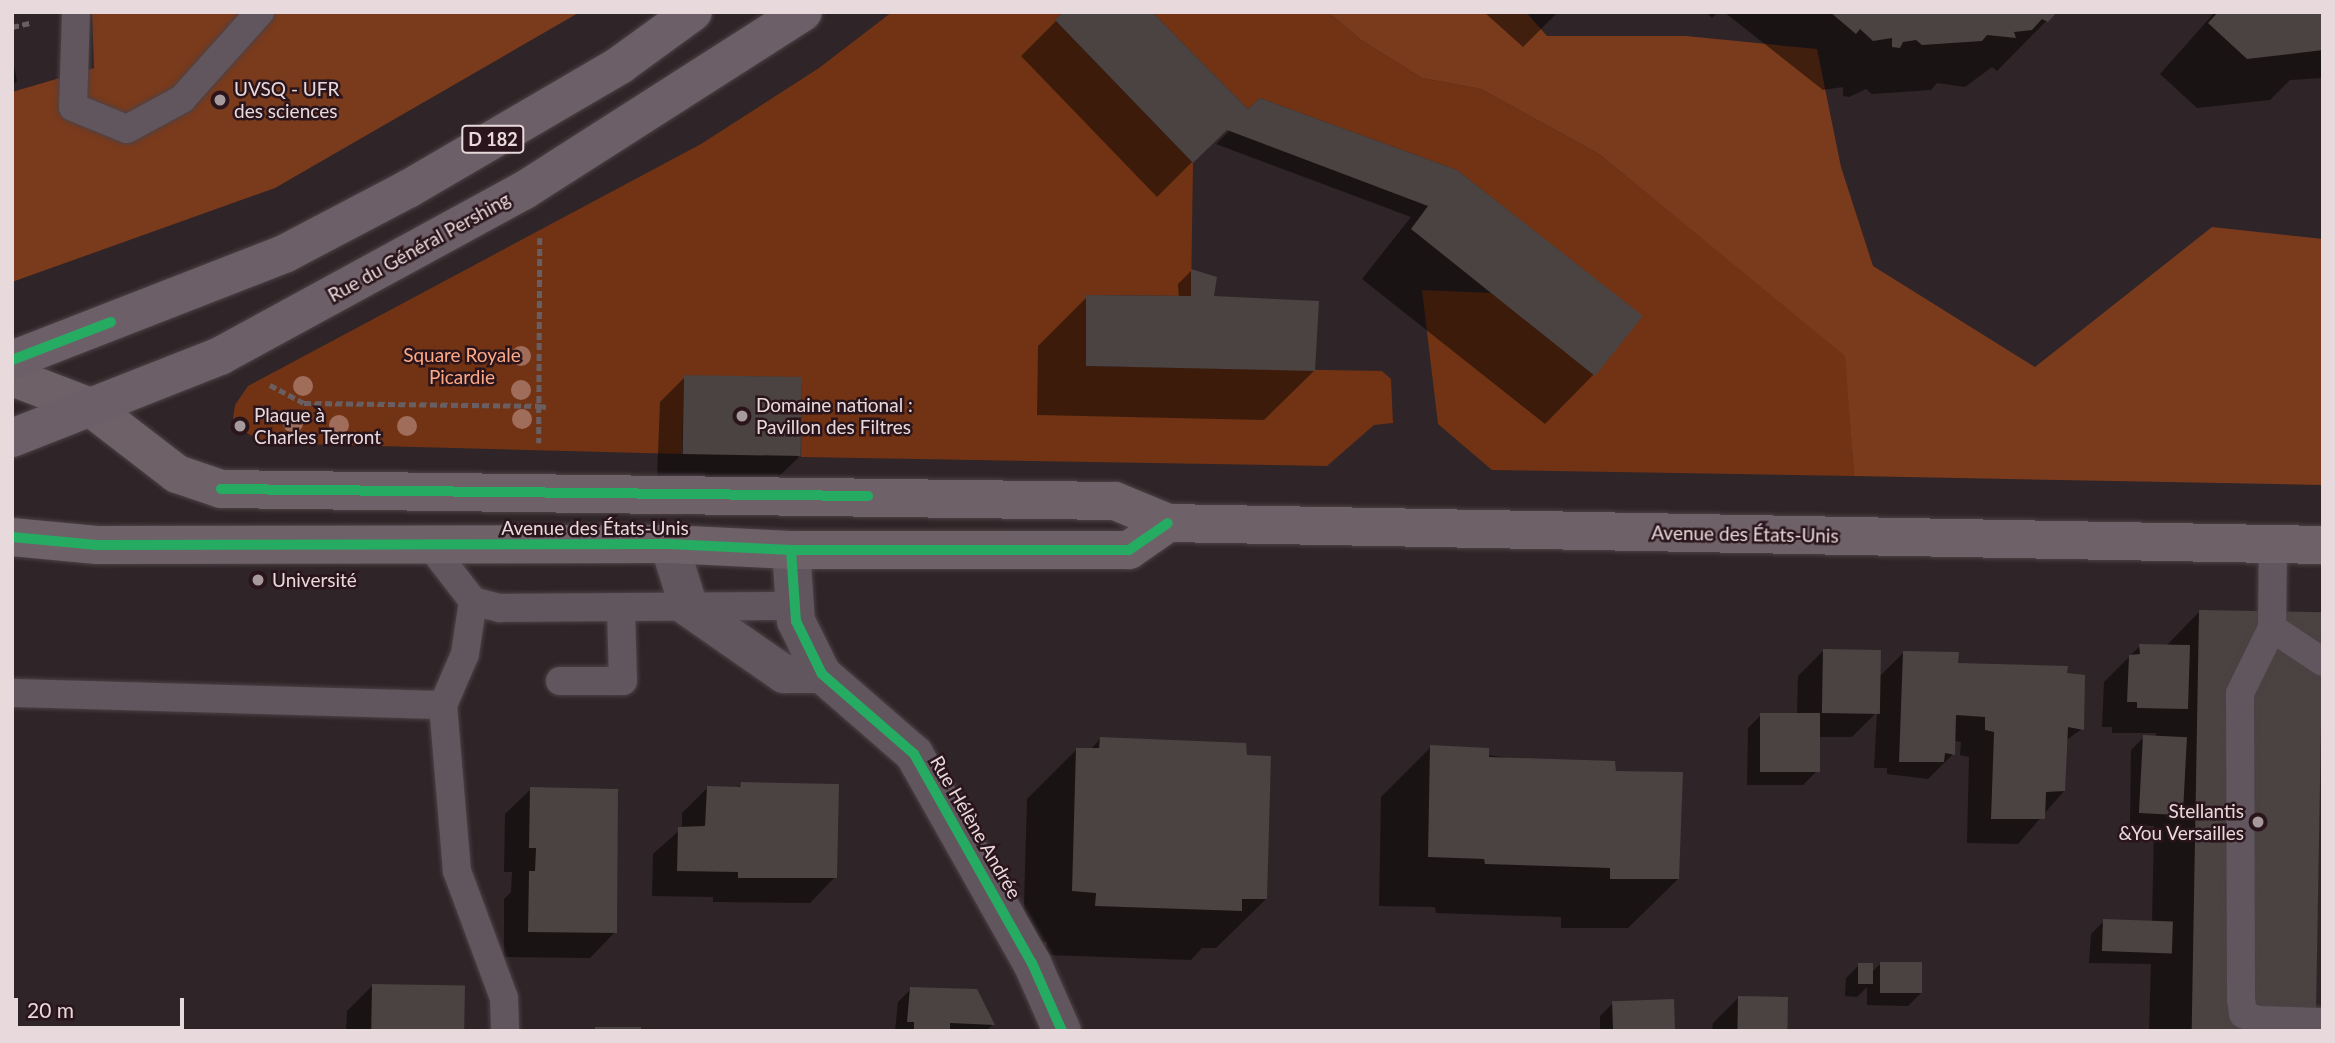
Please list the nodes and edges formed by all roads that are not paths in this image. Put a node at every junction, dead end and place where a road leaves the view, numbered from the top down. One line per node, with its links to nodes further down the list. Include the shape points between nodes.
1 (76, 12): 2 (lane, via 73,107 127,129 182,99)
2 (260, 12)
3 (693, 12): 5 (main road, D 182, via 620,65 408,189 286,253)
4 (803, 12): 7 (main road, Rue du Général Pershing, via 523,191 220,356)
5 (12, 360)
6 (12, 377): 7 (main road, Avenue des États-Unis)
7 (90, 407): 8 (main road, Rue du Général Pershing); 9 (main road, Avenue des États-Unis, via 177,474 213,488)
8 (12, 438)
9 (732, 496): 10 (main road, Avenue des États-Unis, via 1115,501); 13 (main road, Avenue des États-Unis); 16 (main road)
10 (1168, 523): 14 (main road, Avenue des États-Unis); 16 (main road, Avenue des États-Unis, via 1129,550)
11 (12, 537): 12 (main road, Avenue des États-Unis, via 97,545)
12 (429, 544): 13 (main road, Avenue des États-Unis); 17 (lane)
13 (669, 544): 16 (main road, Avenue des États-Unis); 20 (street)
14 (2273, 544): 15 (main road, Avenue des États-Unis); 21 (lane)
15 (2323, 545)
16 (792, 550): 18 (street, Rue Hélène Andrée)
17 (473, 601): 19 (lane, via 500,608); 26 (lane, via 465,654)
18 (795, 607): 20 (lane); 23 (street, Rue Hélène Andrée, via 796,621)
19 (621, 608): 20 (lane); 24 (lane, via 623,681)
20 (689, 608): 23 (street, via 784,674)
21 (2272, 628): 22 (lane); 27 (lane, via 2240,693 2241,999 2243,1014 2257,1020)
22 (2323, 662)
23 (822, 674): 29 (street, Rue Hélène Andrée, via 914,754 1032,963)
24 (559, 681)
25 (12, 693): 26 (lane)
26 (443, 705): 28 (lane, via 457,871 504,998)
27 (2323, 1022)
28 (505, 1031)
29 (1062, 1031)

